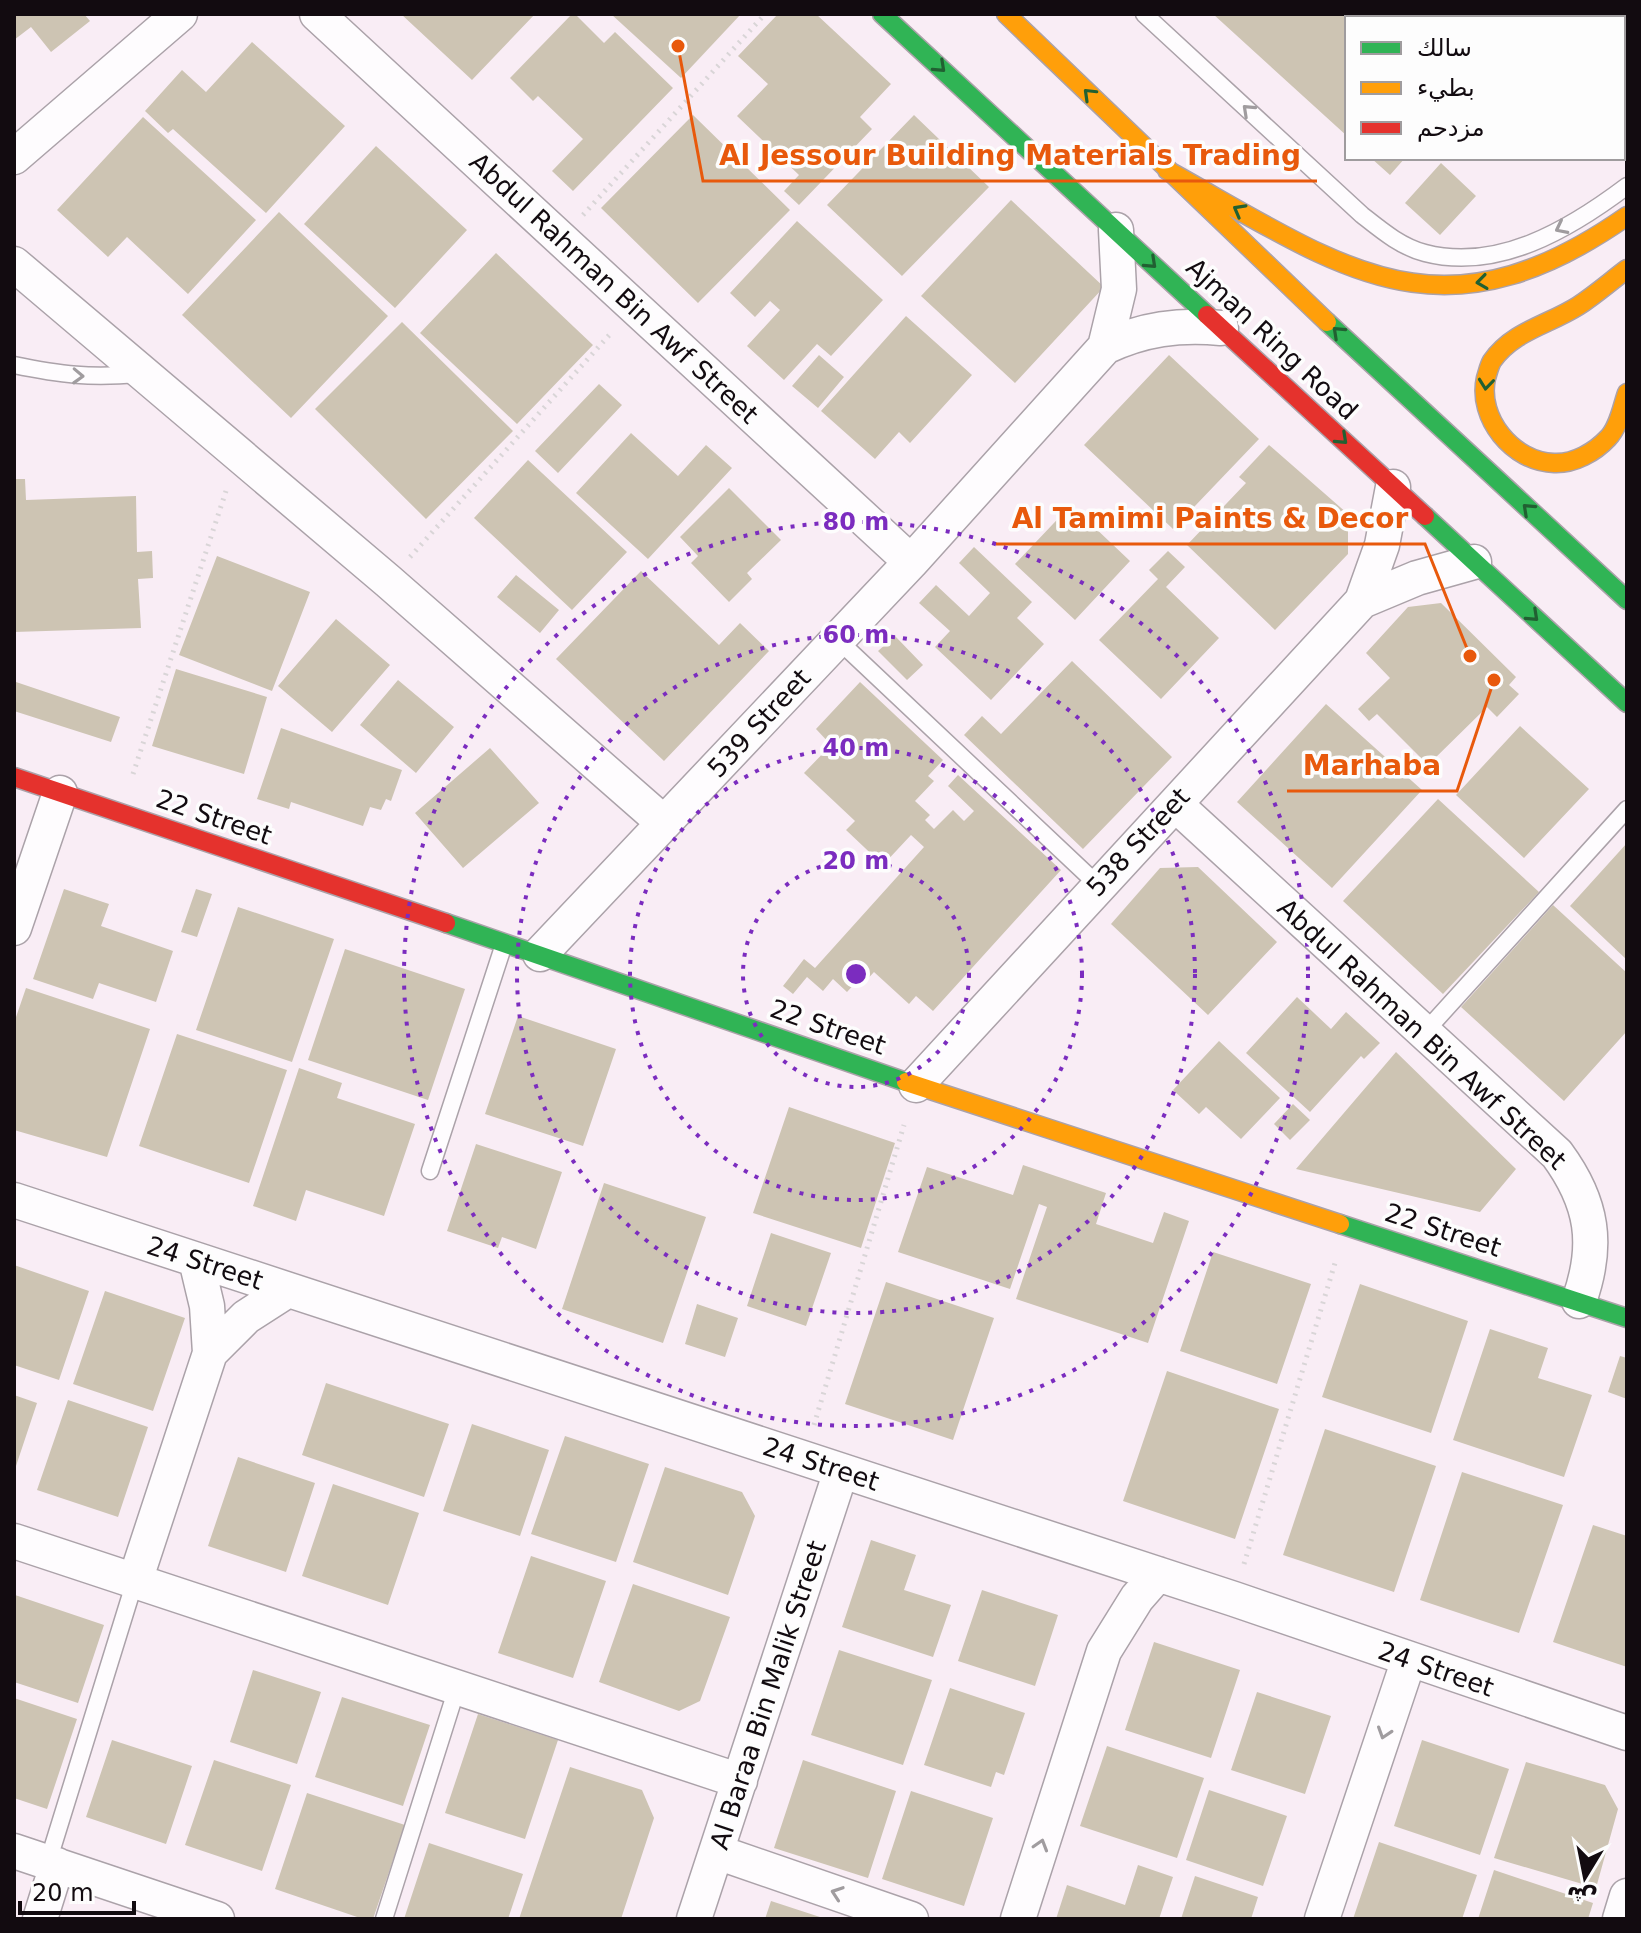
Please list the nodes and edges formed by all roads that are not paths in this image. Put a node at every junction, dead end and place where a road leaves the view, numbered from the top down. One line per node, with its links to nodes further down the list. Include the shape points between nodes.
1 (180, 14): 6 (street)
2 (317, 14): 19 (street, Abdul Rahman Bin Awf Street)
3 (882, 14): 10 (main road, Ajman Ring Road, one-way to 10)
4 (1006, 14): 7 (main road, Ajman Ring Road, one-way to 4)
5 (1144, 14): 8 (lane, one-way to 5, via 1569,224 1493,256 1457,258 1422,252 1390,237 1362,215)
6 (14, 157)
7 (1167, 170): 9 (main road, one-way to 7, via 1559,261 1520,275 1479,284 1395,281 1317,253); 21 (main road, Ajman Ring Road, one-way to 7)
8 (1627, 186)
9 (1627, 216)
10 (1116, 230): 13 (main road, Ajman Ring Road, one-way to 13); 14 (street, 539 Street, via 1119,289)
11 (14, 264): 16 (street)
12 (1627, 269): 17 (main road, one-way to 17, via 1578,306 1501,346 1488,369 1484,394 1490,420 1504,442 1539,461 1559,462 1596,450 1610,436)
13 (1221, 328): 14 (street, 539 Street, via 1173,326 1127,336); 18 (main road, Ajman Ring Road, one-way to 18)
14 (1105, 347): 19 (street, 539 Street)
15 (14, 365): 16 (lane, one-way to 16, via 65,376)
16 (142, 373): 29 (street)
17 (1627, 393)
18 (1393, 487): 20 (main road, Ajman Ring Road); 22 (street, 538 Street, via 1382,545)
19 (911, 562): 23 (street, 539 Street)
20 (1474, 562): 22 (street, 538 Street); 24 (main road, Ajman Ring Road, one-way to 24)
21 (1627, 600)
22 (1362, 601): 27 (street, 538 Street)
23 (838, 640): 29 (street, 539 Street); 30 (lane)
24 (1627, 703)
25 (14, 777): 26 (main road, 22 Street)
26 (60, 793): 31 (street); 32 (main road, 22 Street)
27 (1175, 804): 30 (street, 538 Street); 34 (street, Abdul Rahman Bin Awf Street)
28 (1627, 809): 34 (lane)
29 (664, 823): 33 (street, 539 Street)
30 (1098, 885): 35 (street, 538 Street)
31 (14, 928)
32 (504, 942): 33 (main road, 22 Street); 36 (lane)
33 (540, 954): 35 (main road, 22 Street)
34 (1423, 1034): 40 (street, Abdul Rahman Bin Awf Street, via 1557,1154 1572,1176 1587,1212 1592,1251)
35 (916, 1085): 40 (main road, 22 Street)
36 (430, 1171)
37 (14, 1200): 38 (street, 24 Street)
38 (196, 1260): 39 (street, 24 Street); 42 (street, via 207,1306)
39 (288, 1290): 42 (street, via 246,1317); 43 (street, 24 Street)
40 (1579, 1301): 41 (main road, 22 Street)
41 (1627, 1318)
42 (210, 1353): 46 (street)
43 (841, 1471): 45 (street, 24 Street); 50 (street, Al Baraa Bin Malik Street)
44 (14, 1541): 46 (street)
45 (1158, 1574): 47 (street, 24 Street); 60 (street, one-way to 45, via 1104,1651)
46 (135, 1581): 48 (street); 53 (lane)
47 (1409, 1659): 49 (street, 24 Street); 61 (street, one-way to 61)
48 (457, 1688): 50 (street); 57 (lane)
49 (1627, 1733)
50 (740, 1781): 52 (street, Al Baraa Bin Malik Street)
51 (14, 1851): 53 (street)
52 (717, 1852): 58 (street, Al Baraa Bin Malik Street); 59 (street, one-way to 52)
53 (52, 1864): 55 (street); 56 (street)
54 (1627, 1896): 62 (street)
55 (40, 1919)
56 (217, 1919)
57 (384, 1919)
58 (694, 1919)
59 (911, 1919)
60 (1018, 1919)
61 (1322, 1919)
62 (1620, 1919)

